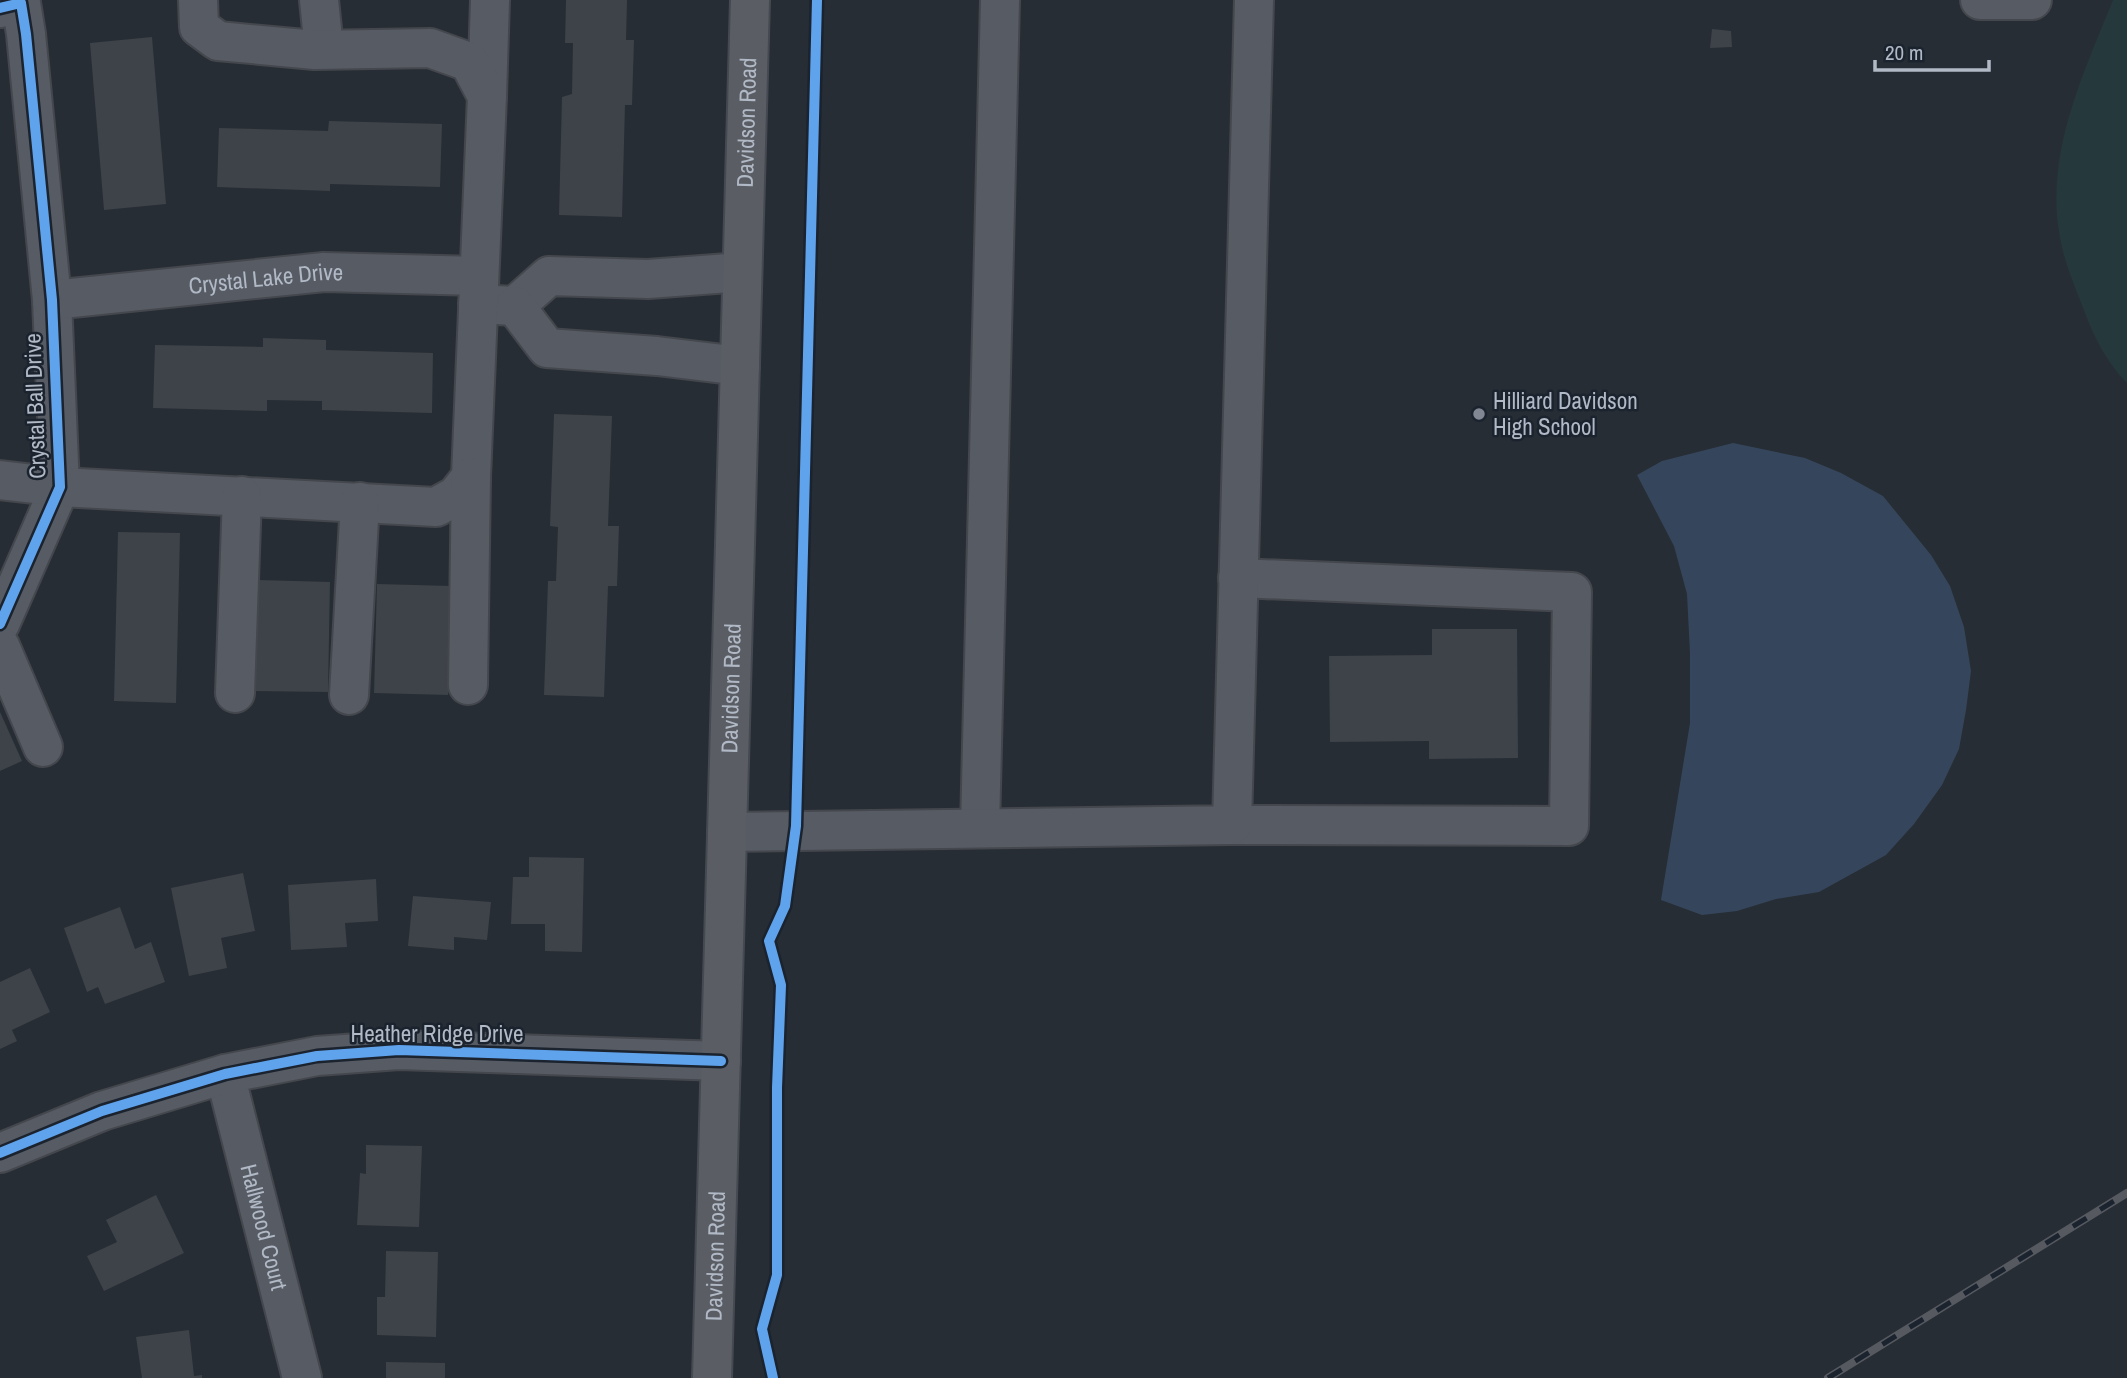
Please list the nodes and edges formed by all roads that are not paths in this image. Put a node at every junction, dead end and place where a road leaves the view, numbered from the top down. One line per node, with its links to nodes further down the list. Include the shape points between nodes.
1 (198, 0): 10 (street, via 199,27 218,41)
2 (319, 0): 10 (street)
3 (490, 0): 11 (street)
4 (750, 0): 12 (main road, Davidson Road)
5 (1000, 0): 29 (street)
6 (1254, 0): 21 (street)
7 (1980, 0): 8 (street)
8 (2032, 0)
9 (21, 3): 14 (street, Crystal Ball Drive)
10 (324, 49): 11 (street, via 430,48 469,62)
11 (486, 96): 13 (street)
12 (742, 272): 13 (street, via 648,279 549,276); 15 (main road, Davidson Road)
13 (491, 295): 14 (street, Crystal Lake Drive, via 324,272); 15 (street, via 547,348); 16 (street)
14 (52, 300): 18 (street, Crystal Ball Drive)
15 (740, 366): 30 (main road, Davidson Road)
16 (471, 477): 20 (street, via 456,496 436,507); 24 (street)
17 (0, 480): 18 (street)
18 (60, 487): 19 (street); 22 (street, Crystal Ball Drive)
19 (242, 496): 20 (street); 25 (street)
20 (360, 502): 26 (street)
21 (1238, 578): 28 (street); 28 (street, via 1572,592 1569,826)
22 (0, 624)
23 (0, 646): 27 (street)
24 (468, 685)
25 (235, 693)
26 (349, 695)
27 (43, 747)
28 (1232, 825): 29 (street)
29 (980, 828): 30 (street)
30 (727, 832): 31 (main road, Davidson Road)
31 (721, 1061): 32 (street, Heather Ridge Drive, via 399,1050 317,1056); 35 (main road, Davidson Road)
32 (225, 1074): 33 (street, Heather Ridge Drive, via 102,1111); 34 (street, Hallwood Court)
33 (0, 1153)
34 (302, 1378)
35 (712, 1378)

